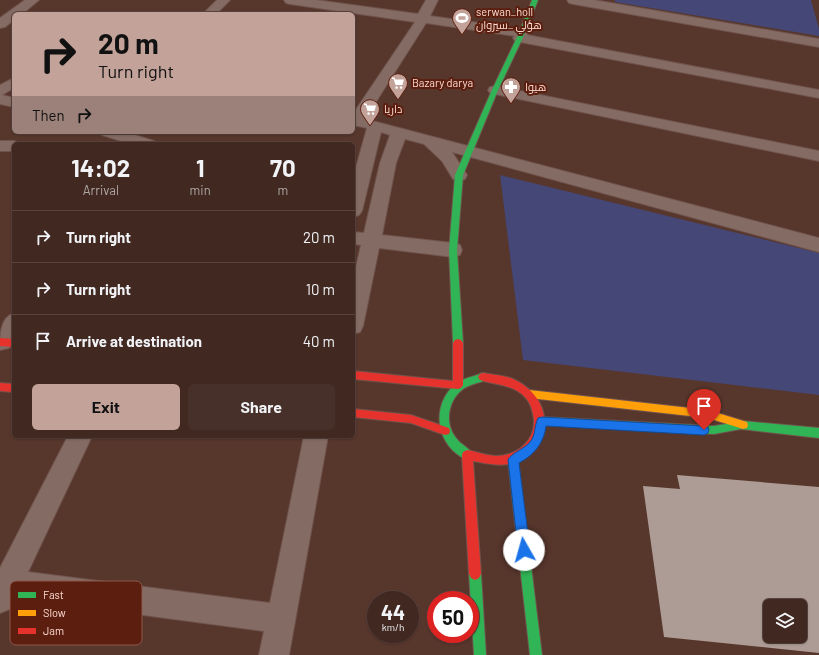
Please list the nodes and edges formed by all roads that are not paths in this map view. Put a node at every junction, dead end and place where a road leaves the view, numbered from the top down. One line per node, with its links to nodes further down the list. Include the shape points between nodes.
1 (33, 0): 8 (street)
2 (224, 0): 9 (street)
3 (290, 0): 7 (street)
4 (432, 0): 11 (street)
5 (535, 0): 14 (main road)
6 (573, 0): 15 (street)
7 (319, 6): 11 (street)
8 (16, 12)
9 (211, 12)
10 (12, 15): 12 (street)
11 (422, 20): 14 (street); 22 (street)
12 (0, 24): 13 (street)
13 (12, 28)
14 (521, 36): 17 (main road); 19 (street)
15 (819, 43)
16 (12, 83): 18 (street)
17 (495, 90): 30 (main road); 31 (street)
18 (0, 91)
19 (819, 94)
20 (0, 99): 21 (street)
21 (12, 102)
22 (355, 120): 23 (street)
23 (375, 126): 24 (street); 32 (street)
24 (399, 132): 26 (street); 33 (street)
25 (112, 134): 27 (street)
26 (429, 140): 30 (street); 34 (street, via 449,158)
27 (130, 142)
28 (0, 146): 29 (street)
29 (12, 146)
30 (469, 151): 34 (main road); 38 (street)
31 (819, 156)
32 (359, 161): 33 (street); 35 (street)
33 (388, 164): 37 (street)
34 (459, 175): 39 (main road)
35 (355, 194)
36 (355, 238): 37 (street)
37 (372, 240): 39 (street); 40 (street)
38 (819, 245)
39 (453, 250): 44 (main road)
40 (355, 317)
41 (12, 326): 42 (street)
42 (5, 342)
43 (355, 375): 44 (main road)
44 (458, 385): 47 (main road, via 483,376 496,377 515,383); 51 (main road, via 449,394 444,405 442,418)
45 (0, 387): 46 (main road)
46 (12, 388)
47 (529, 394): 49 (main road, via 538,406); 50 (main road, via 708,414)
48 (355, 413): 51 (main road, via 420,420)
49 (542, 421): 50 (main road, via 714,430); 56 (main road, via 534,445 525,454)
50 (740, 425): 52 (main road)
51 (445, 431): 55 (main road, via 454,444)
52 (819, 433)
53 (79, 438): 57 (street)
54 (316, 438): 59 (street)
55 (467, 455): 56 (main road, via 482,461); 61 (main road)
56 (513, 460): 62 (main road)
57 (3, 588)
58 (142, 604): 59 (street)
59 (281, 619): 60 (street)
60 (274, 655)
61 (480, 655)
62 (536, 655)

